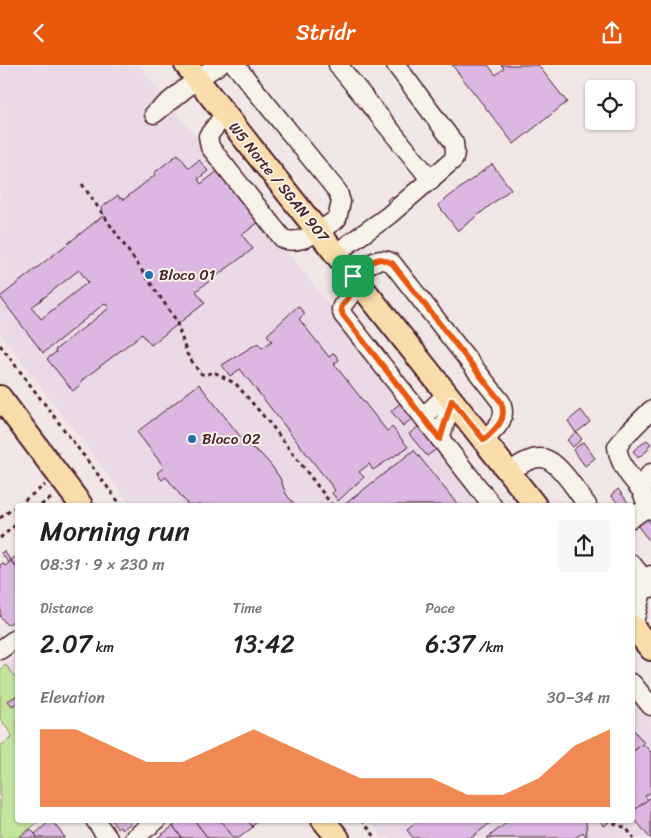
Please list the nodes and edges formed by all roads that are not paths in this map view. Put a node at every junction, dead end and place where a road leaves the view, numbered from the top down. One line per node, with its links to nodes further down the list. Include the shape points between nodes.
1 (219, 65): 5 (street)
2 (235, 65): 9 (street, via 338,192 342,202 337,219)
3 (338, 65): 8 (street)
4 (396, 65): 8 (street, via 454,143 454,159)
5 (192, 72): 6 (street); 7 (main road, W5 Norte / SGAN 907)
6 (154, 114)
7 (225, 114): 9 (main road, W5 Norte / SGAN 907); 9 (street, via 208,136 216,155 283,239 296,240)
8 (430, 180): 10 (street, via 388,216)
9 (318, 232): 10 (main road, W5 Norte / SGAN 907)
10 (336, 253): 11 (main road, W5 Norte / SGAN 907)
11 (356, 280): 12 (main road, W5 Norte / SGAN 907); 15 (street, via 342,312); 17 (street, via 373,261 381,259 392,263 398,270 501,402 504,410 501,422)
12 (450, 397): 15 (street); 16 (street); 17 (main road, W5 Norte / SGAN 907)
13 (3, 408): 21 (main road)
14 (651, 410): 20 (street, via 618,447 624,470)
15 (423, 417): 16 (street)
16 (440, 439): 22 (street)
17 (484, 440): 18 (main road, W5 Norte / SGAN 907)
18 (508, 472): 23 (main road, W5 Norte / SGAN 907); 24 (street, via 541,457 562,472)
19 (651, 473): 20 (street, via 643,482)
20 (647, 502): 25 (street)
21 (80, 503)
22 (490, 503)
23 (533, 503)
24 (585, 503)
25 (635, 515)
26 (635, 567): 27 (street)
27 (649, 581): 28 (street)
28 (635, 620)
29 (635, 629): 31 (main road)
30 (15, 639): 32 (street)
31 (651, 649)
32 (0, 650)
33 (635, 687): 34 (street)
34 (651, 706)
35 (97, 823): 38 (street)
36 (154, 823): 39 (street)
37 (326, 823): 40 (main road)
38 (108, 838)
39 (134, 838)
40 (338, 838)

